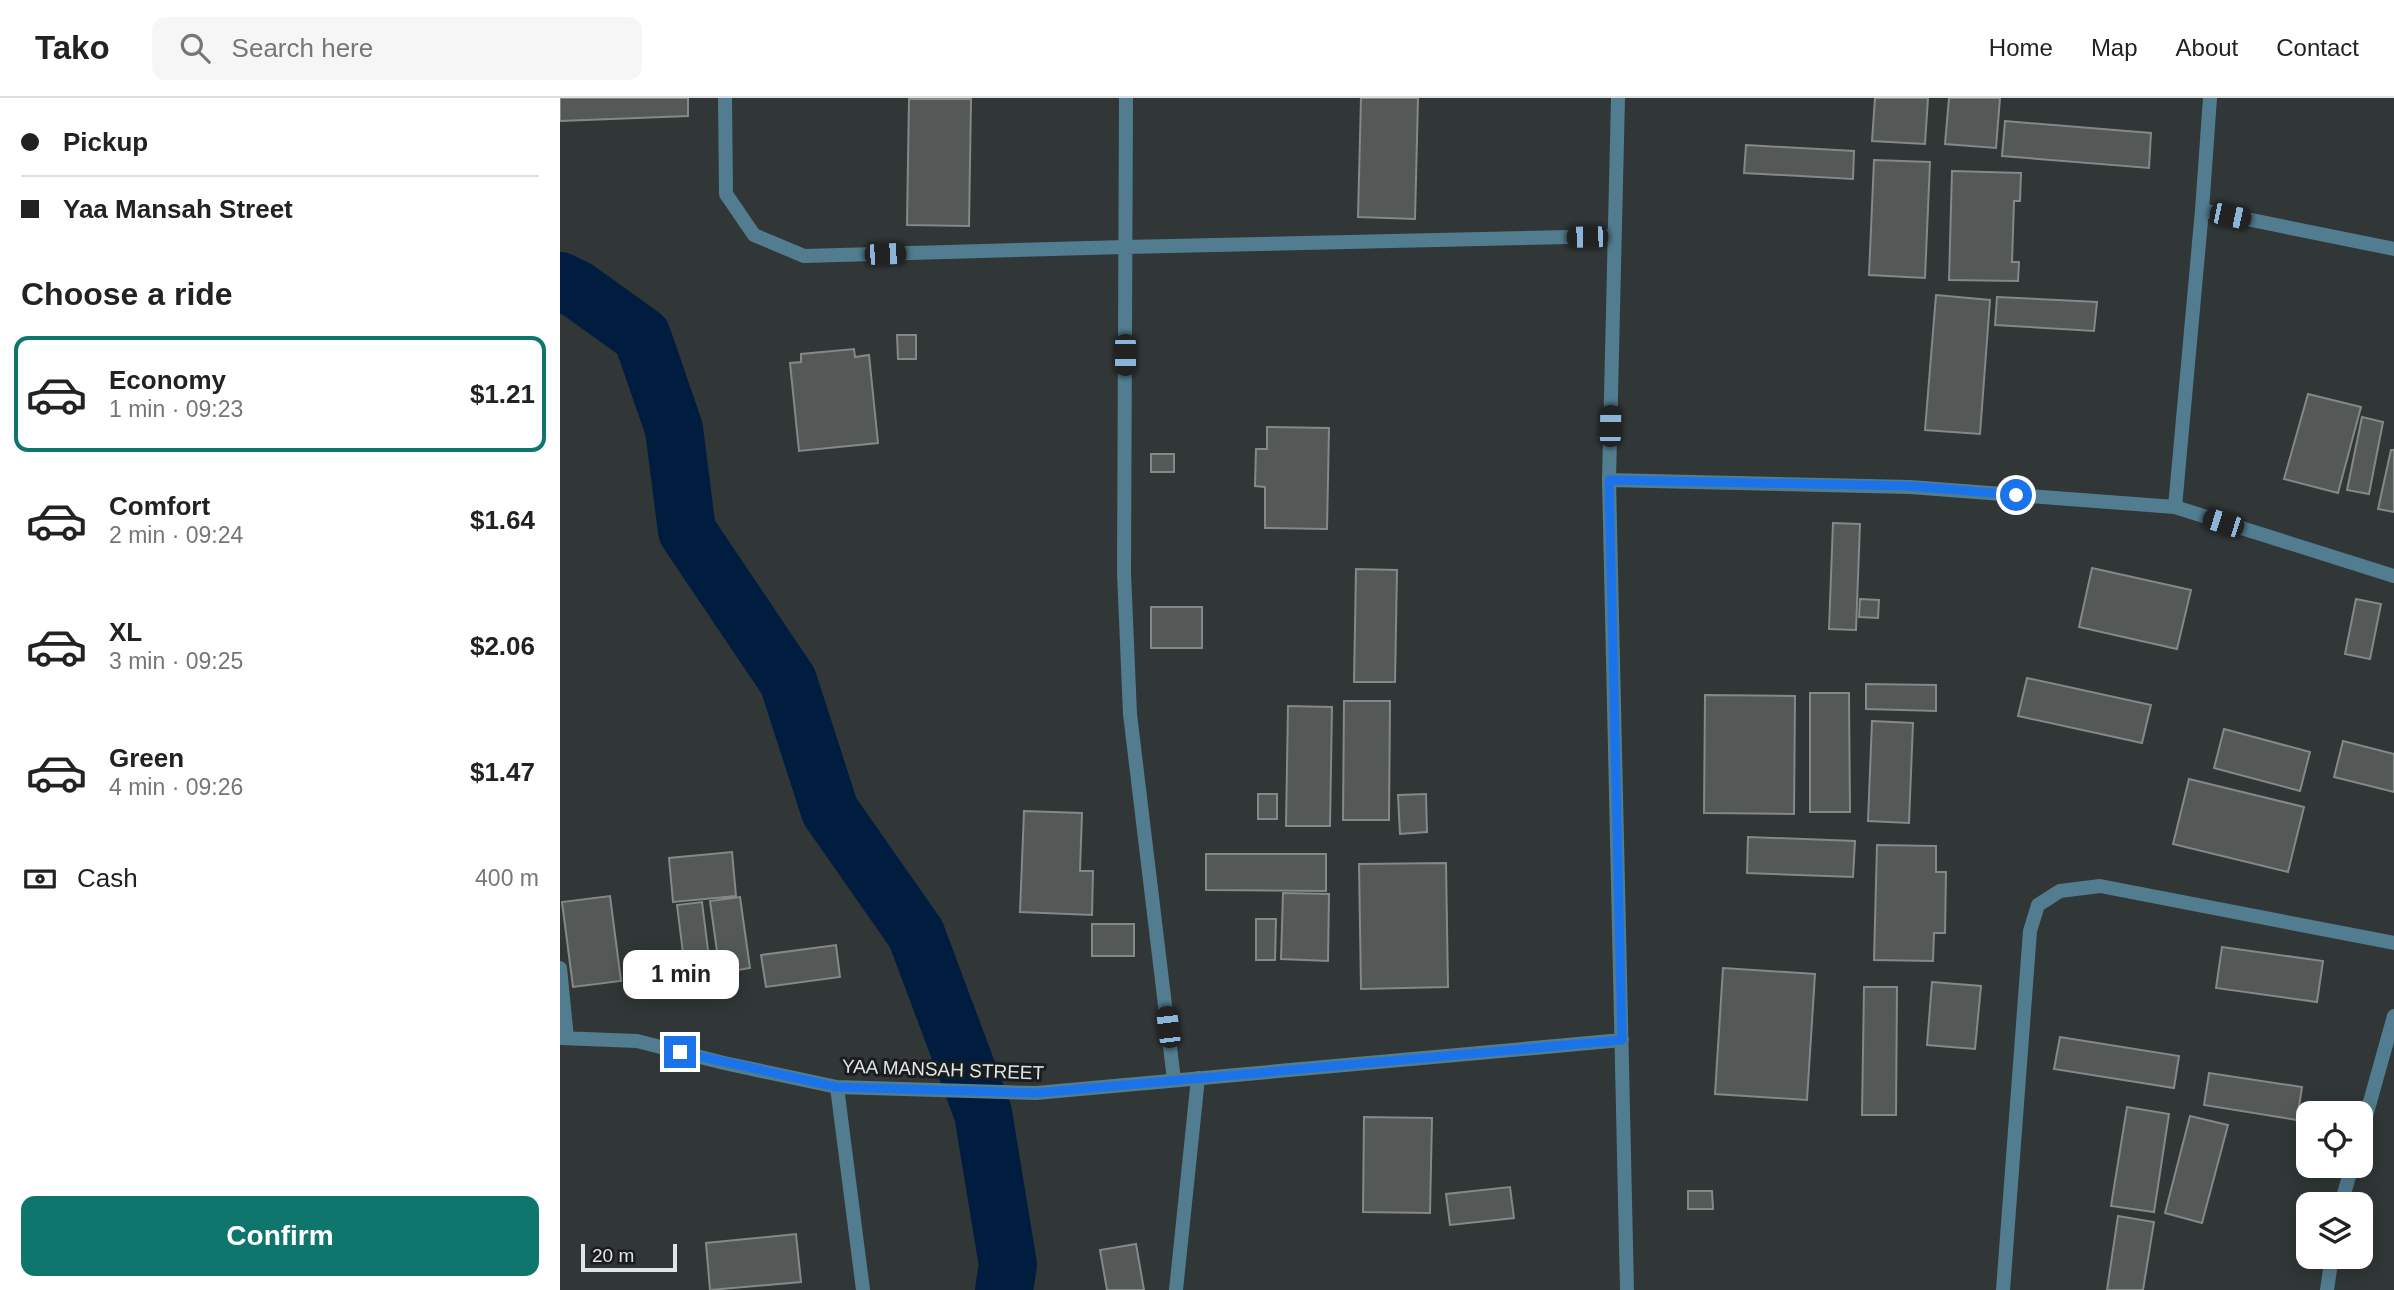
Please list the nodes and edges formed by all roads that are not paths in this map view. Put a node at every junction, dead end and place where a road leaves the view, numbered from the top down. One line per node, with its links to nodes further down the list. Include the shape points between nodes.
1 (725, 98): 7 (street, via 726,194 754,235 804,257)
2 (1126, 98): 7 (street)
3 (1618, 98): 6 (street)
4 (2210, 98): 5 (street)
5 (2202, 211): 8 (street); 10 (street)
6 (1614, 236): 7 (street); 9 (street)
7 (1125, 247): 18 (street, via 1124,573 1130,714)
8 (2394, 249)
9 (1609, 480): 10 (street, via 1910,486); 16 (street)
10 (2175, 507): 11 (street)
11 (2394, 576)
12 (2394, 943): 25 (street, via 2100,886 2060,891 2038,905 2030,931)
13 (560, 968): 15 (street)
14 (2394, 1016): 20 (street)
15 (563, 1038): 19 (street, YAA MANSAH STREET, via 636,1041)
16 (1622, 1040): 17 (street, YAA MANSAH STREET); 24 (street)
17 (1198, 1078): 18 (street, YAA MANSAH STREET); 23 (street)
18 (1174, 1080): 19 (street, YAA MANSAH STREET, via 1036,1093)
19 (837, 1087): 22 (street)
20 (2370, 1101)
21 (2330, 1269): 26 (street)
22 (863, 1290)
23 (1176, 1290)
24 (1627, 1290)
25 (2003, 1290)
26 (2327, 1290)

